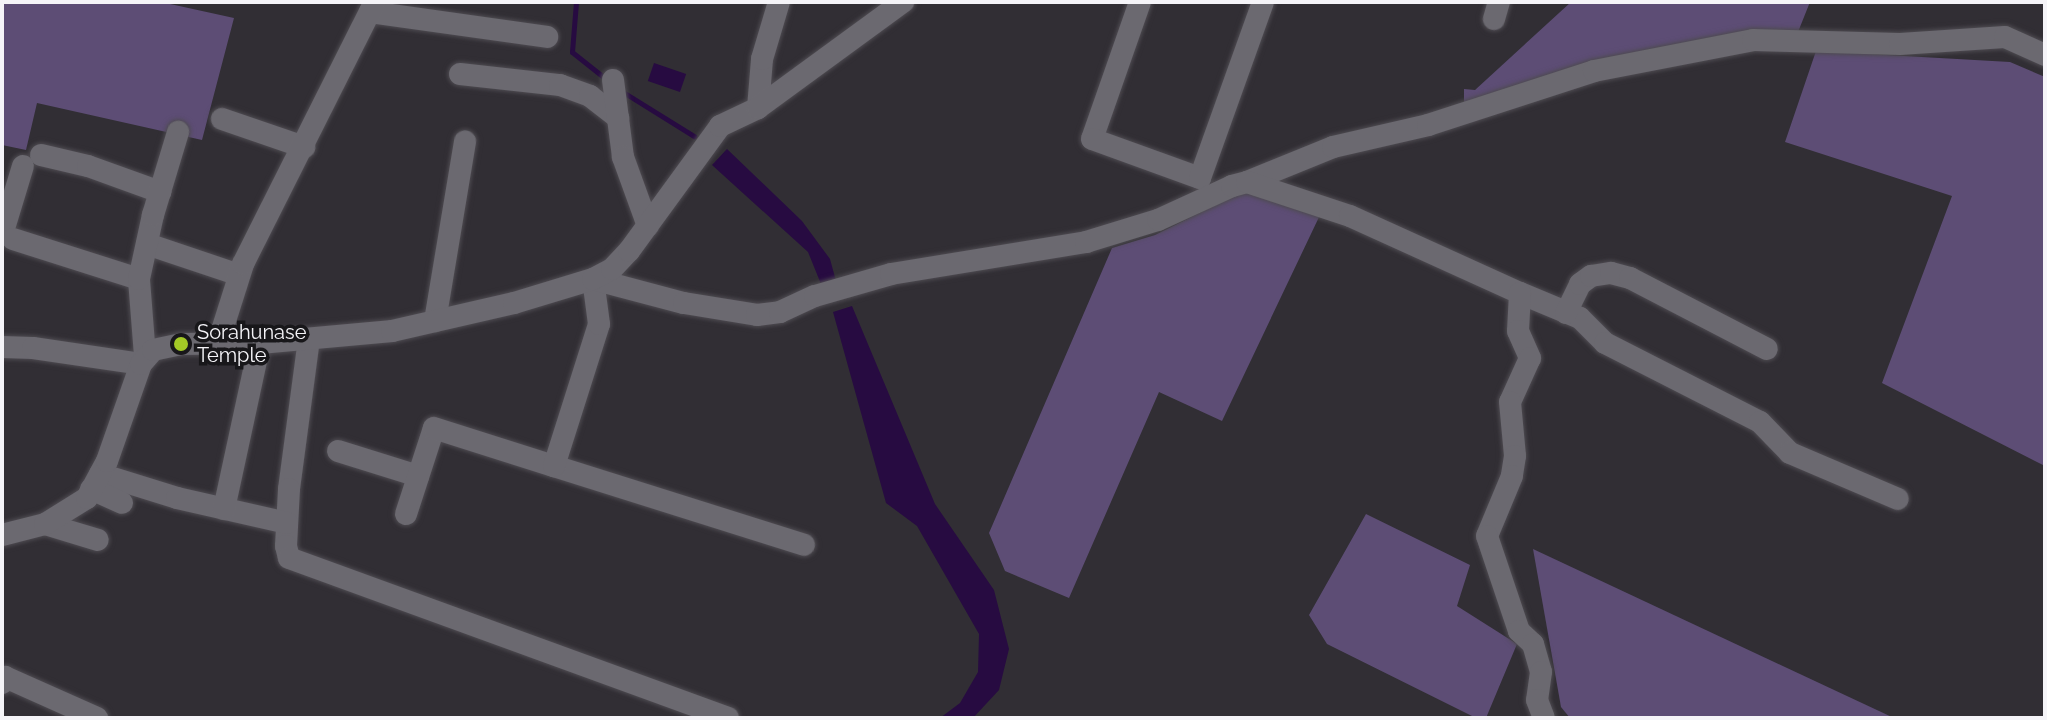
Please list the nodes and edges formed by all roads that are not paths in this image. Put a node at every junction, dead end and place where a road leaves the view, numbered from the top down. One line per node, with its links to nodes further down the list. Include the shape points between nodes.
1 (779, 2): 10 (street, via 762,59)
2 (903, 2): 10 (street)
3 (1140, 2): 4 (street, via 1092,139 1200,178)
4 (1263, 2)
5 (372, 7): 6 (street); 15 (street)
6 (547, 37)
7 (2045, 55): 16 (street, via 2005,37 1900,44 1753,40 1594,71 1428,125 1333,147)
8 (460, 74): 11 (street, via 560,85 590,96)
9 (614, 87): 11 (street)
10 (758, 108): 18 (street, via 720,126)
11 (618, 118): 18 (street, via 623,157)
12 (222, 119): 15 (street)
13 (178, 132): 17 (street)
14 (465, 141): 26 (street)
15 (304, 147): 21 (street)
16 (1247, 182): 23 (street, via 1158,220 1086,242 891,274 780,312 757,315 684,303); 24 (street, via 1350,216)
17 (160, 192): 19 (street, via 88,166 32,160); 20 (street)
18 (648, 226): 23 (street, via 612,269)
19 (7, 237): 22 (street)
20 (147, 244): 21 (street); 22 (street)
21 (239, 275): 28 (street)
22 (139, 279): 32 (street)
23 (593, 279): 26 (street); 34 (street, via 599,324)
24 (1520, 293): 25 (street); 49 (street, via 1518,331 1530,358 1510,402 1512,476 1487,536 1519,631 1533,644 1541,672 1537,700)
25 (1566, 313): 31 (street, via 1580,284 1611,273); 37 (street, via 1580,318 1605,343 1760,422 1790,453)
26 (435, 321): 27 (street)
27 (309, 339): 29 (street); 41 (street)
28 (218, 343): 29 (street); 32 (street, via 153,350)
29 (260, 343): 39 (street)
30 (2, 347): 32 (street)
31 (1767, 349)
32 (143, 360): 36 (street)
33 (338, 451): 35 (street)
34 (554, 466): 35 (street, via 434,428); 45 (street)
35 (418, 476): 40 (street)
36 (96, 481): 38 (street); 39 (street); 42 (street, via 87,498)
37 (1898, 499)
38 (122, 503)
39 (224, 509): 41 (street)
40 (406, 514)
41 (287, 523): 48 (street, via 289,558)
42 (45, 524): 43 (street); 44 (street)
43 (2, 535)
44 (98, 540)
45 (804, 545)
46 (2, 683): 47 (street, via 5,677)
47 (97, 718)
48 (728, 718)
49 (1544, 718)

